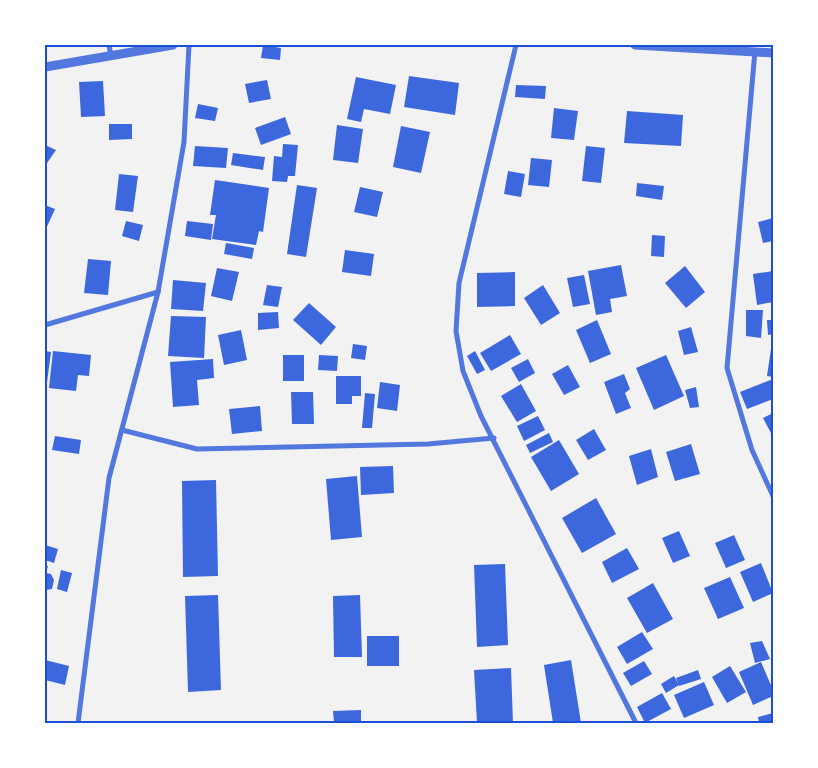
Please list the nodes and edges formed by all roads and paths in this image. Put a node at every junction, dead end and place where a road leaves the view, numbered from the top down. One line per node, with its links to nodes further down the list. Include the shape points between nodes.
1 (109, 45): 8 (street)
2 (173, 45): 8 (street)
3 (189, 45): 10 (street, via 184,142)
4 (516, 45): 13 (street, via 459,283 456,331 463,371 481,416)
5 (635, 45): 6 (street)
6 (755, 52): 7 (street); 14 (street, via 727,368 752,450)
7 (773, 53)
8 (111, 56): 9 (street)
9 (45, 67)
10 (158, 292): 11 (street); 12 (street)
11 (45, 325)
12 (122, 430): 13 (street, via 197,449 428,444); 15 (street, via 109,478)
13 (494, 438): 16 (street)
14 (773, 496)
15 (78, 723)
16 (636, 723)

